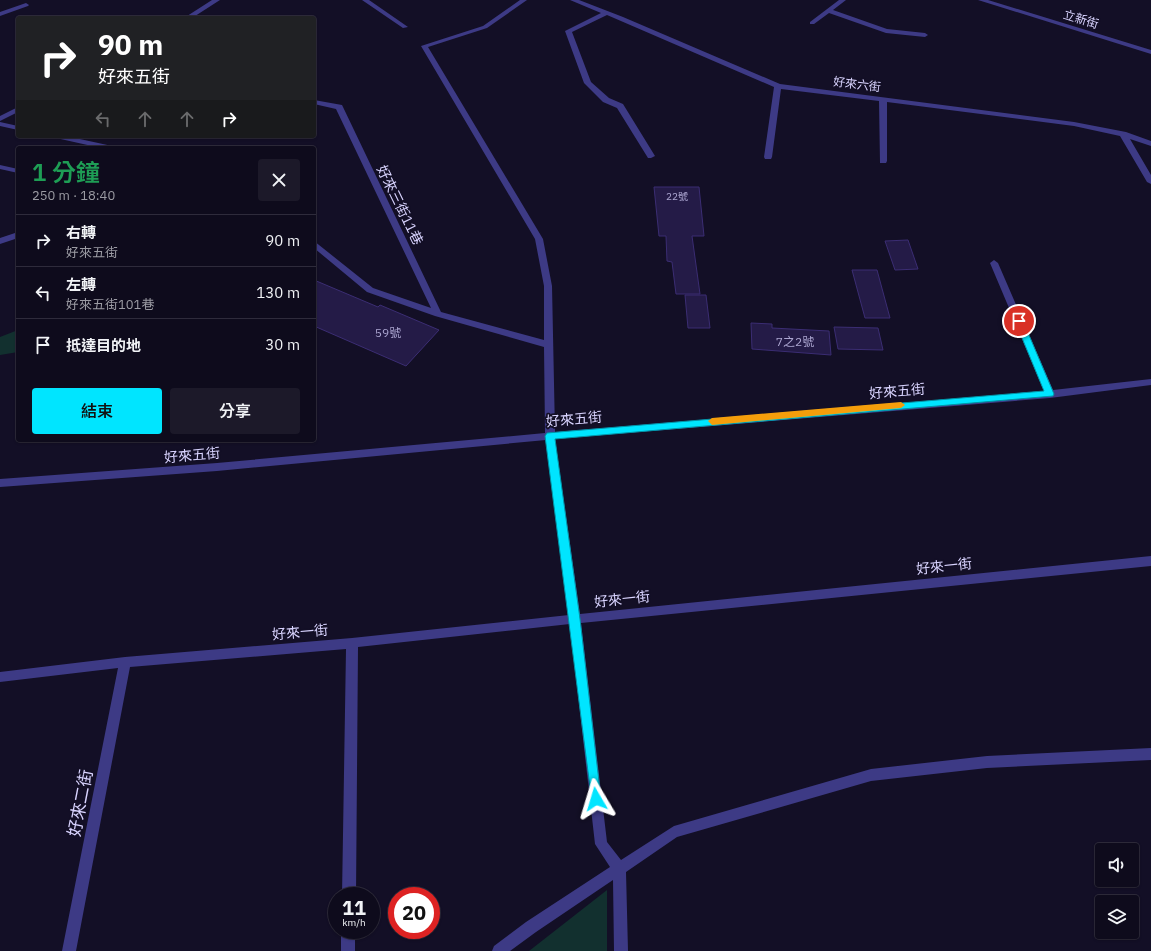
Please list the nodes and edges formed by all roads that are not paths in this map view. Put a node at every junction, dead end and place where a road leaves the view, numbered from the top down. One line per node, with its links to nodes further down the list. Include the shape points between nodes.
1 (217, 0): 11 (street)
2 (365, 0): 13 (street)
3 (524, 0): 38 (street, via 485,27 424,46 539,239 548,286)
4 (573, 0): 9 (street, 好來六街)
5 (843, 0): 8 (street)
6 (981, 0): 15 (street, 立新街)
7 (26, 5): 10 (street)
8 (829, 11): 12 (street); 14 (street, via 886,31)
9 (606, 13): 16 (street, 好來六街); 27 (street, via 568,31 588,82 606,100 620,106)
10 (0, 14)
11 (192, 16)
12 (812, 23)
13 (404, 27)
14 (925, 35)
15 (1151, 52)
16 (778, 86): 17 (street, 好來六街); 28 (street)
17 (883, 99): 23 (street, 好來六街, via 1074,124); 29 (street)
18 (316, 102): 37 (street, 好來三街11巷, via 338,107)
19 (16, 110): 20 (street)
20 (0, 119)
21 (0, 124): 22 (street)
22 (16, 128)
23 (1123, 134): 25 (street, 好來六街); 32 (street)
24 (65, 138): 26 (street)
25 (1151, 144)
26 (103, 146)
27 (651, 156)
28 (768, 157)
29 (883, 161)
30 (0, 167): 31 (street)
31 (16, 171)
32 (1151, 182)
33 (16, 236): 34 (street)
34 (0, 241)
35 (316, 246): 37 (street, via 370,290)
36 (994, 263): 40 (street)
37 (438, 314): 38 (street)
38 (549, 345): 41 (street)
39 (1151, 382): 40 (street, 好來五街)
40 (1050, 394): 41 (street, 好來五街)
41 (550, 436): 42 (street, 好來五街, via 217,467); 44 (street)
42 (0, 483)
43 (1151, 561): 44 (street, 好來一街)
44 (575, 619): 45 (street, 好來一街); 49 (street, via 601,844)
45 (352, 643): 46 (street, 好來一街); 50 (street)
46 (125, 662): 47 (street, 好來一街); 52 (street, 好來二街)
47 (0, 677)
48 (1151, 754): 49 (street, via 987,762 871,775 674,832)
49 (619, 868): 54 (street, via 530,927); 55 (street)
50 (349, 887)
51 (348, 939): 53 (street)
52 (69, 951)
53 (348, 951)
54 (499, 951)
55 (621, 951)

